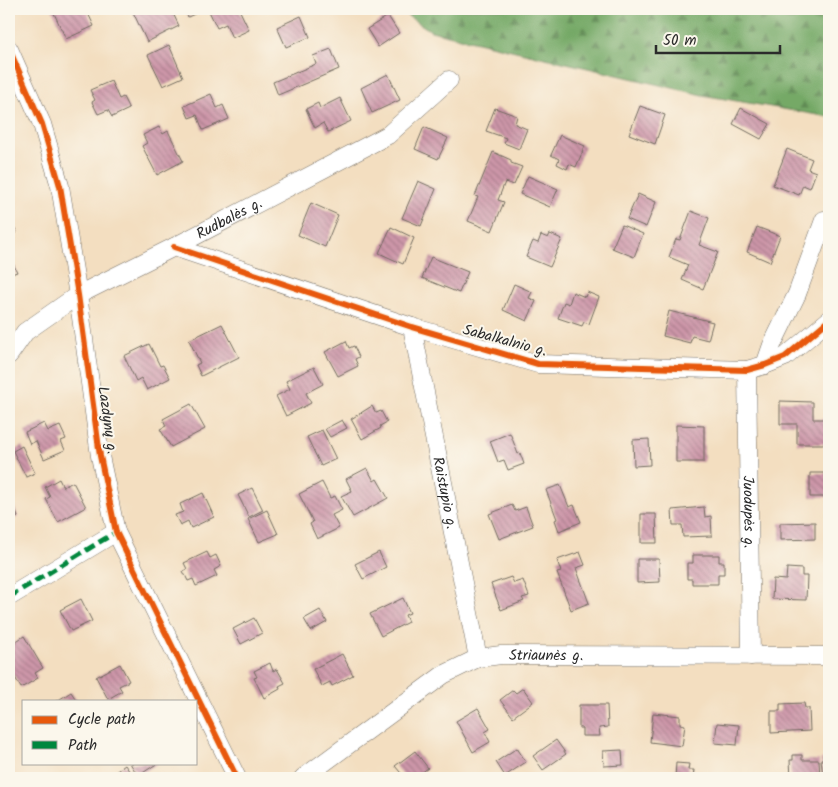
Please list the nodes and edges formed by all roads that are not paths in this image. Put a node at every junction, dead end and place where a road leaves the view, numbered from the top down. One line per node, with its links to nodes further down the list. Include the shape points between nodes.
1 (9, 49): 5 (street, Lazdynų g., via 42,124 60,186)
2 (449, 80): 4 (street, Rudbalės g., via 388,136)
3 (824, 220): 9 (street, via 797,294)
4 (174, 247): 5 (street, Rudbalės g.); 7 (street, Sabalkalnio g.)
5 (78, 295): 8 (street, Rudbalės g., via 25,332); 11 (street, Lazdynų g., via 100,456)
6 (829, 320): 9 (street, Sabalkalnio g., via 785,357)
7 (412, 327): 10 (street, Sabalkalnio g., via 538,364); 15 (street, Raistupio g.)
8 (9, 355)
9 (765, 365): 10 (street, Sabalkalnio g.)
10 (746, 370): 13 (street, Juodupės g.)
11 (116, 532): 12 (street); 16 (street, Lazdynų g.)
12 (9, 597)
13 (750, 656): 14 (street, Striaunės g.); 15 (street, Striaunės g., via 501,654)
14 (829, 656)
15 (478, 658): 17 (street, Striaunės g., via 443,674)
16 (237, 778)
17 (303, 778)

